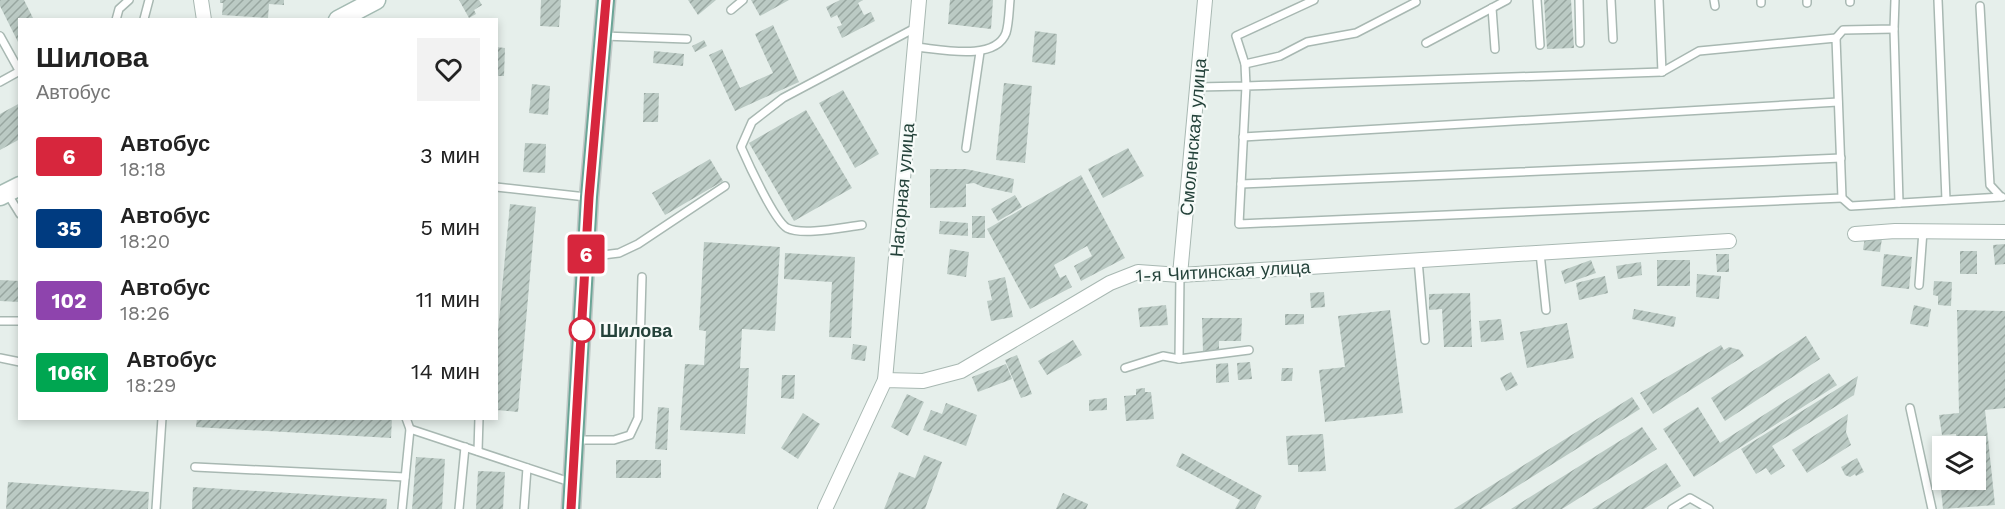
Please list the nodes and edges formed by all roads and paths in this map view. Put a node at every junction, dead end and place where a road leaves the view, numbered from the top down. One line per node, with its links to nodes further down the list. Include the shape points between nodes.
1 (129, 0): 22 (lane, via 119,9)
2 (149, 0): 23 (lane)
3 (201, 0): 24 (street)
4 (376, 0): 25 (main road)
5 (606, 0): 29 (main road)
6 (743, 0): 21 (lane)
7 (920, 0): 26 (street, Нагорная улица)
8 (1010, 0): 38 (lane, via 1006,34 996,46)
9 (1205, 0): 45 (street, Смоленская улица)
10 (1314, 0): 39 (lane, via 1236,36)
11 (1507, 0): 20 (lane)
12 (1537, 0): 35 (lane)
13 (1579, 0): 34 (lane)
14 (1611, 0): 32 (lane)
15 (1659, 0): 41 (lane)
16 (1895, 0): 27 (lane)
17 (1938, 0): 57 (lane)
18 (1416, 2): 39 (lane, via 1356,33 1307,42 1280,56)
19 (1980, 6): 55 (lane, via 1990,185)
20 (1492, 8): 33 (lane); 37 (lane)
21 (731, 10)
22 (117, 18)
23 (144, 18)
24 (204, 18)
25 (342, 18)
26 (917, 27): 36 (street, Нагорная улица); 60 (lane, via 783,99 752,122 741,147 769,204 786,227 801,231)
27 (1894, 29): 30 (lane, via 1843,30); 58 (lane)
28 (0, 36): 40 (lane)
29 (602, 36): 31 (lane); 54 (main road)
30 (1836, 38): 41 (lane, via 1699,51); 46 (lane)
31 (687, 39)
32 (1613, 39)
33 (1426, 43)
34 (1581, 43)
35 (1540, 45)
36 (915, 47): 38 (lane); 80 (street, Нагорная улица)
37 (1496, 49)
38 (980, 52): 48 (lane)
39 (1245, 64): 44 (lane)
40 (18, 70)
41 (1662, 72): 44 (lane)
42 (18, 73): 43 (lane)
43 (0, 82)
44 (1246, 86): 45 (lane); 47 (lane)
45 (1197, 87): 68 (street, Смоленская улица)
46 (1839, 102): 47 (lane); 49 (lane)
47 (1244, 136): 50 (lane)
48 (966, 148)
49 (1841, 158): 50 (lane); 56 (lane)
50 (1241, 184): 56 (lane, via 1239,224)
51 (725, 186): 66 (lane, via 638,244 619,253)
52 (498, 187): 54 (lane)
53 (8, 191): 59 (lane)
54 (589, 197): 66 (main road)
55 (2003, 197): 57 (lane)
56 (1842, 198): 58 (lane, via 1851,206)
57 (1946, 200): 58 (lane)
58 (1899, 203)
59 (18, 210)
60 (862, 225)
61 (1923, 231): 62 (street); 63 (street); 70 (lane)
62 (2005, 232)
63 (1855, 234)
64 (1730, 241): 65 (street, 1-я Читинская улица)
65 (1540, 253): 67 (street, 1-я Читинская улица); 71 (lane)
66 (586, 257): 86 (main road)
67 (1418, 260): 68 (street, 1-я Читинская улица); 74 (lane)
68 (1180, 275): 77 (lane); 80 (street, 1-я Читинская улица, via 1138,272 1110,283 961,371 923,381)
69 (642, 277): 86 (lane, via 638,418 630,435 614,440)
70 (1919, 285)
71 (1546, 310)
72 (0, 321): 73 (lane)
73 (18, 321)
74 (1425, 340)
75 (1249, 350): 77 (lane)
76 (0, 358): 78 (lane)
77 (1179, 359): 79 (lane, via 1163,356)
78 (18, 362)
79 (1125, 368)
80 (885, 380): 98 (street)
81 (1910, 408): 101 (lane)
82 (162, 420): 93 (lane)
83 (407, 420): 85 (lane)
84 (479, 420): 88 (lane)
85 (410, 429): 87 (lane); 91 (lane)
86 (575, 440): 92 (main road)
87 (465, 447): 88 (lane); 95 (lane)
88 (477, 451): 90 (lane)
89 (195, 467): 91 (lane)
90 (527, 468): 92 (lane); 96 (lane)
91 (405, 477): 94 (lane)
92 (572, 482): 97 (main road)
93 (156, 509)
94 (402, 509)
95 (459, 509)
96 (524, 509)
97 (571, 509)
98 (825, 509)
99 (1672, 509): 100 (lane, via 1690,498)
100 (1709, 509)
101 (1932, 509)

